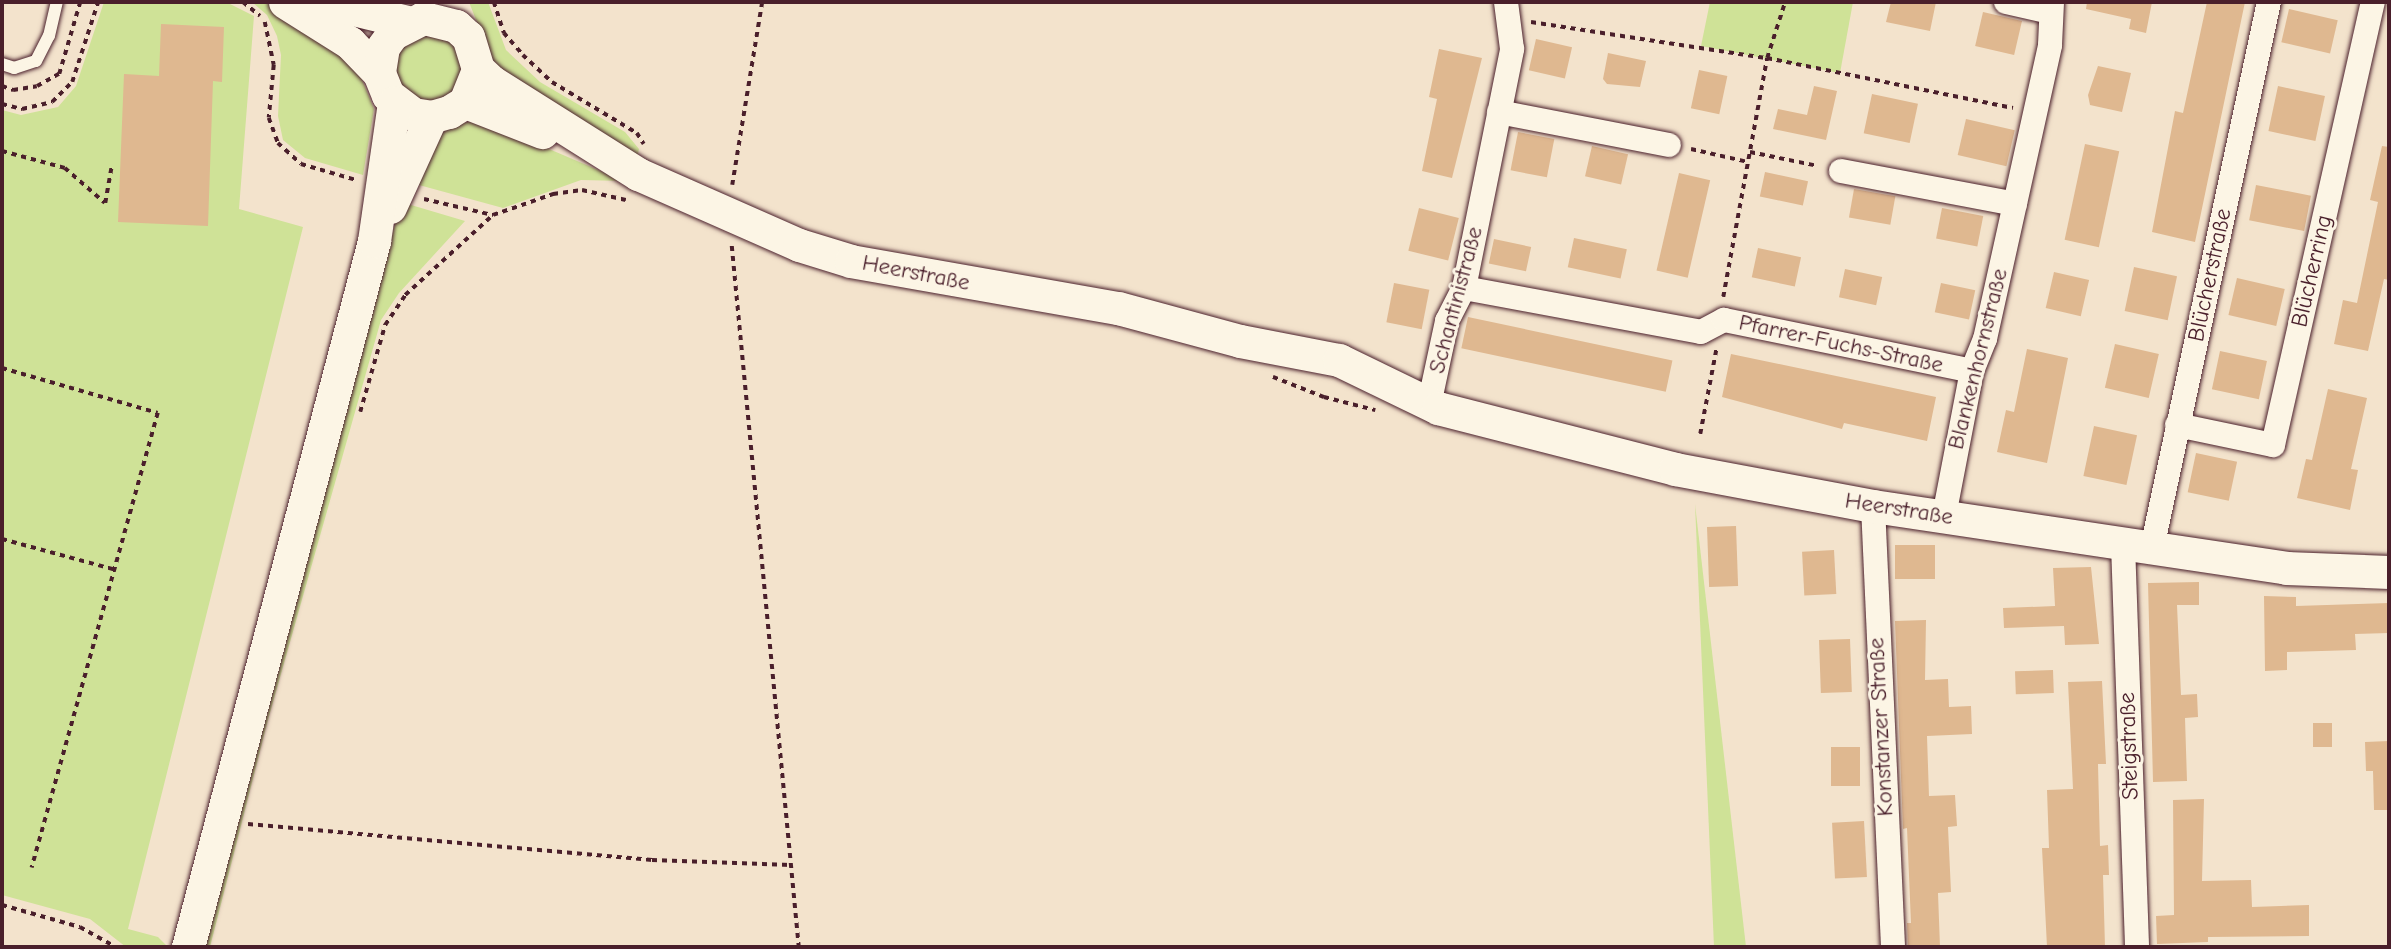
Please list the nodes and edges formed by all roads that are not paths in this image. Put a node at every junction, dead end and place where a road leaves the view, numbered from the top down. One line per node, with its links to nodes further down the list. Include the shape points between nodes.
1 (58, 2): 11 (lane, via 36,61 14,68)
2 (285, 2): 13 (street, via 350,43)
3 (324, 2): 9 (street)
4 (2006, 2): 7 (street, Blankenhornstraße)
5 (2269, 2): 26 (street, Blücherstraße)
6 (2373, 2): 26 (street, Blücherring, via 2273,445)
7 (2051, 7): 20 (street, Blankenhornstraße, via 2050,45)
8 (1507, 10): 15 (street, Schantinistraße, via 1512,49)
9 (416, 14): 10 (street, via 440,19); 13 (street, via 383,47)
10 (461, 15): 12 (street)
11 (2, 64)
12 (478, 69): 14 (street); 18 (street, Heerstraße)
13 (386, 88): 16 (street, via 412,114); 21 (street)
14 (465, 102): 16 (street, via 449,113); 18 (street, Heerstraße)
15 (1499, 112): 17 (street); 22 (street, Schantinistraße)
16 (431, 117): 21 (street)
17 (1668, 145)
18 (606, 158): 23 (street, Heerstraße, via 799,245 851,261 1118,308)
19 (1841, 171): 20 (street)
20 (2015, 204): 24 (street, Blankenhornstraße, via 1985,339)
21 (374, 241): 31 (street)
22 (1464, 288): 24 (street, Pfarrer-Fuchs-Straße, via 1701,332 1724,320); 25 (street, Schantinistraße, via 1447,321)
23 (1240, 341): 25 (street, Heerstraße, via 1339,360); 25 (street, Heerstraße, via 1327,390)
24 (1972, 371): 28 (street, Blankenhornstraße)
25 (1423, 403): 27 (street, Heerstraße, via 1675,469)
26 (2177, 425): 29 (street, Blücherstraße)
27 (1873, 506): 28 (street, Heerstraße); 32 (street, Konstanzer Straße)
28 (1944, 516): 29 (street, Heerstraße)
29 (2137, 546): 30 (street, Heerstraße, via 2286,568); 33 (street, Steigstraße)
30 (2389, 572)
31 (188, 947)
32 (1893, 947)
33 (2137, 947)

